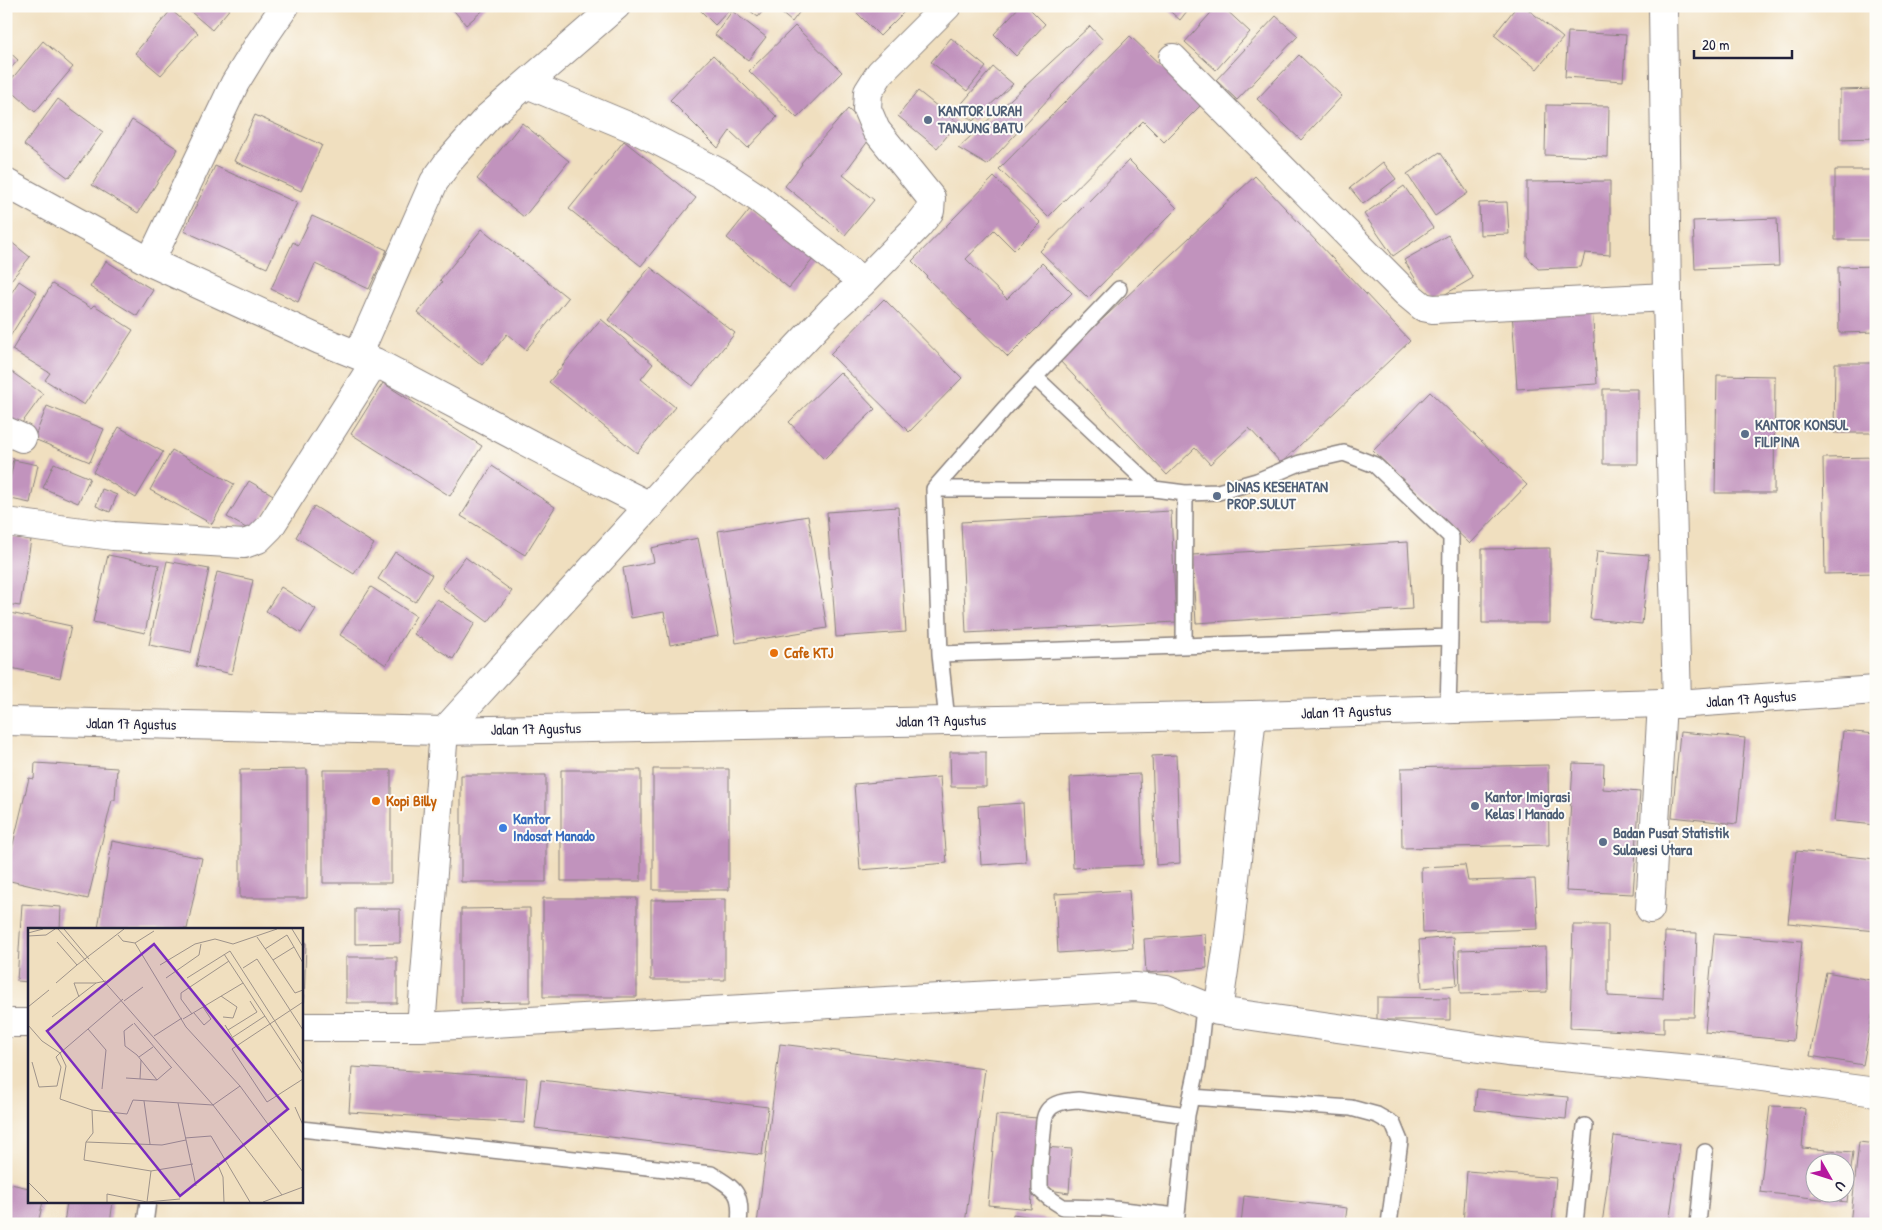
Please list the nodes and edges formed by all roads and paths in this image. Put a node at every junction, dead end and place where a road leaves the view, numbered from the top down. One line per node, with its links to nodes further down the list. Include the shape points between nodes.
1 (285, 6): 8 (street, via 235,84)
2 (616, 6): 6 (street)
3 (947, 6): 9 (street, via 880,73 868,92 866,110 876,130 931,198 931,203 930,211 918,226)
4 (1663, 6): 11 (street)
5 (1173, 58): 11 (street, via 1406,293 1423,306 1433,309)
6 (527, 84): 9 (street, via 635,129 722,174 758,198); 12 (street, via 488,117 434,182)
7 (6, 183): 8 (street)
8 (150, 262): 12 (street, via 244,307)
9 (863, 282): 17 (street, via 833,309)
10 (1119, 289): 13 (lane)
11 (1667, 298): 23 (street)
12 (367, 358): 17 (street); 18 (street, via 270,528 258,539 244,544 113,536)
13 (1036, 377): 14 (lane); 15 (lane)
14 (934, 489): 15 (lane); 21 (lane)
15 (1154, 489): 16 (lane)
16 (1185, 493): 19 (lane, via 1218,492 1257,481 1300,463 1344,453 1375,466 1451,537); 20 (lane)
17 (650, 506): 28 (street)
18 (6, 522)
19 (1450, 637): 20 (lane); 24 (lane)
20 (1184, 646): 21 (lane)
21 (940, 654): 27 (lane)
22 (1876, 690): 23 (street, Jalan 17 Agustus)
23 (1670, 704): 24 (street, Jalan 17 Agustus); 29 (street)
24 (1448, 709): 25 (street, Jalan 17 Agustus)
25 (1252, 715): 27 (street, Jalan 17 Agustus); 30 (street, via 1230,936)
26 (6, 721): 28 (street, Jalan 17 Agustus)
27 (947, 721): 28 (street, Jalan 17 Agustus)
28 (444, 731): 34 (street)
29 (1650, 909)
30 (1211, 1009): 34 (street, via 1166,990 1135,987); 35 (street, via 1507,1052 1723,1072); 36 (lane)
31 (6, 1023): 32 (street)
32 (28, 1024)
33 (302, 1027): 34 (street)
34 (421, 1027)
35 (1876, 1092)
36 (1191, 1097): 37 (lane); 45 (lane, via 1351,1108 1377,1115 1393,1124 1400,1141)
37 (1187, 1115): 42 (lane); 42 (lane, via 1078,1100 1053,1105 1044,1115 1040,1190 1049,1198 1063,1207 1105,1208)
38 (1585, 1126): 46 (lane)
39 (302, 1129): 44 (lane, via 711,1174 737,1193 741,1206)
40 (1705, 1152): 47 (lane)
41 (148, 1202): 43 (lane)
42 (1177, 1220)
43 (145, 1224)
44 (739, 1224)
45 (1389, 1224)
46 (1576, 1224)
47 (1698, 1224)

